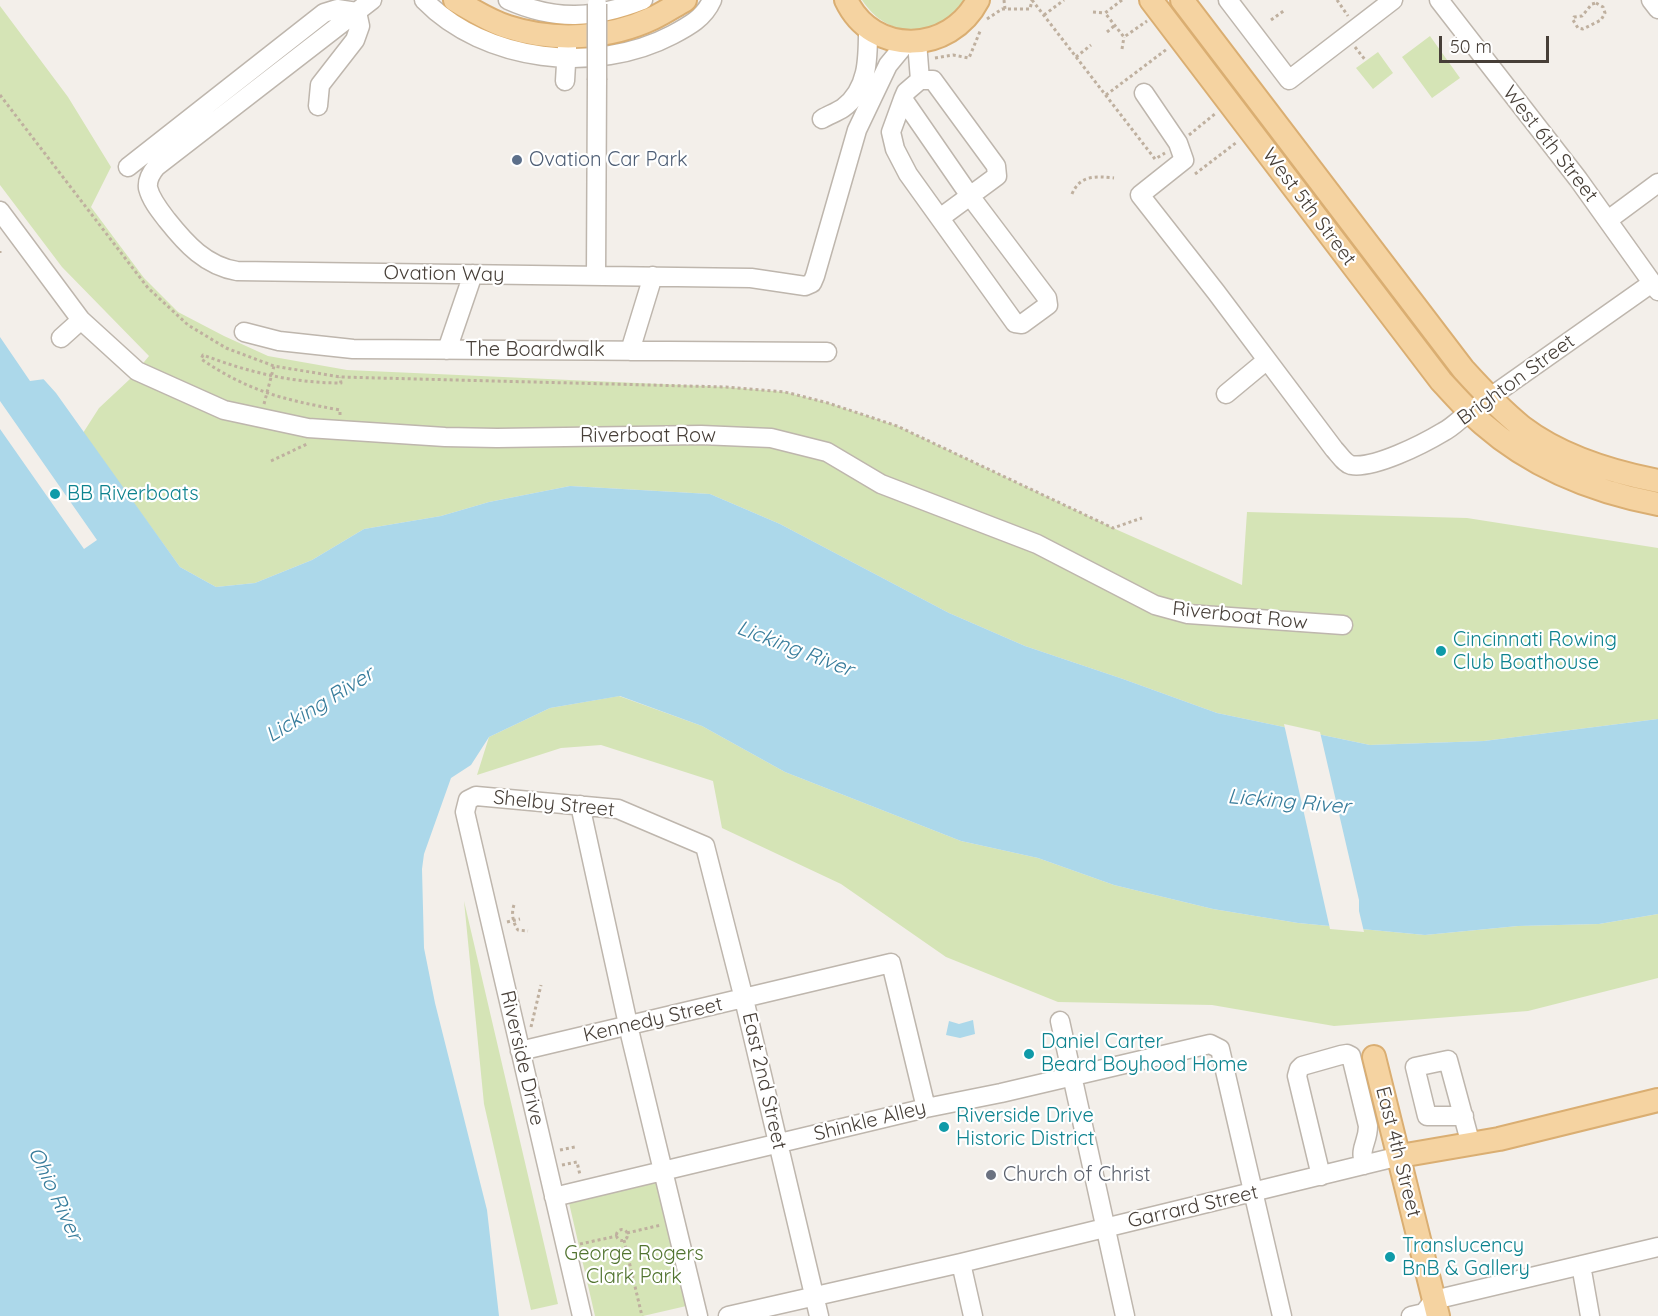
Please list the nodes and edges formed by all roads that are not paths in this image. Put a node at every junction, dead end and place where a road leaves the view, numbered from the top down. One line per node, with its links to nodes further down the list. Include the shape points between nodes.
1 (372, 0): 18 (street, Ovation Way)
2 (424, 0): 21 (street, via 483,39 546,57)
3 (455, 0): 21 (main road, via 508,27)
4 (508, 0): 5 (street, via 540,13 561,16 610,11)
5 (643, 0)
6 (685, 0): 21 (main road, via 653,18)
7 (712, 0): 21 (street, via 691,25 648,45 622,53)
8 (846, 0): 19 (main road)
9 (1182, 0): 48 (main road, West 5th Street, via 1463,369)
10 (1228, 0): 11 (street, via 1289,80)
11 (1393, 0)
12 (1439, 0): 33 (street, West 6th Street)
13 (1651, 0): 16 (street)
14 (597, 4): 36 (street, bridge)
15 (984, 9): 20 (main road, via 970,13 941,36)
16 (1658, 9)
17 (1150, 10): 49 (main road, West 5th Street)
18 (357, 12): 26 (street, via 360,26 355,40 320,85); 28 (street, via 337,9 324,13); 35 (street, Ovation Way, via 156,167 148,181 150,194 193,249 225,269)
19 (868, 28): 20 (main road, via 891,39); 27 (street, via 864,80 844,108)
20 (912, 42): 22 (street); 38 (street, via 888,65 857,130 815,276 812,283)
21 (567, 47): 23 (street)
22 (920, 80): 25 (street); 30 (street, via 933,80 996,166 997,176)
23 (566, 81)
24 (1144, 93): 46 (street, via 1178,143 1184,160 1140,195)
25 (903, 99): 30 (street); 32 (street, via 891,132 896,149 908,174)
26 (318, 106)
27 (822, 119)
28 (128, 167)
29 (1658, 183): 33 (street)
30 (970, 196): 32 (street); 32 (street, via 1047,298 1048,305 1022,324 1015,323)
31 (0, 211): 40 (street, Riverboat Row)
32 (940, 218)
33 (1608, 220): 39 (street, West 6th Street)
34 (818, 229): 38 (street)
35 (473, 274): 36 (street, Ovation Way); 43 (street)
36 (596, 276): 37 (street, Ovation Way)
37 (653, 276): 38 (street, Ovation Way, via 751,278); 44 (street)
38 (802, 286)
39 (1655, 287): 48 (street, Brighton Street)
40 (81, 320): 42 (street); 52 (street, Riverboat Row, via 137,371 224,410 261,414 308,428 337,423 497,438 771,438 827,452 881,484 1037,544 1155,605 1188,614)
41 (244, 332): 43 (street, The Boardwalk, via 279,341 353,349)
42 (61, 339)
43 (447, 350): 44 (street, The Boardwalk)
44 (630, 351): 45 (street, The Boardwalk)
45 (827, 352)
46 (1267, 360): 47 (street); 49 (street, Brighton Street, via 1351,465 1372,463 1411,450)
47 (1226, 394)
48 (1490, 398): 49 (street, Brighton Street); 50 (main road, West 5th Street, via 1524,428 1549,443 1611,469)
49 (1469, 412): 51 (main road, West 5th Street, via 1502,439 1573,479 1623,497)
50 (1658, 481)
51 (1658, 504)
52 (1343, 625)
53 (468, 800): 54 (street, Shelby Street, via 476,796); 59 (street, Riverside Drive, via 465,812)
54 (580, 805): 55 (street, Shelby Street, via 618,809); 58 (street)
55 (705, 846): 56 (street, East 2nd Street)
56 (744, 999): 58 (street, Kennedy Street); 63 (street, Kennedy Street, via 891,963); 65 (street, East 2nd Street)
57 (1060, 1021): 61 (street)
58 (629, 1026): 59 (street, Kennedy Street); 69 (street)
59 (520, 1051): 72 (street, Riverside Drive)
60 (1374, 1057): 67 (main road, East 4th Street)
61 (1072, 1077): 63 (street, Shinkle Alley); 71 (street, Shinkle Alley, via 1210,1044 1220,1048); 73 (street)
62 (1658, 1100): 66 (main road, Garrard Street)
63 (926, 1107): 65 (street, Shinkle Alley)
64 (1464, 1116): 66 (street)
65 (779, 1143): 69 (street, Shinkle Alley); 77 (street, East 2nd Street)
66 (1471, 1145): 67 (main road, Garrard Street)
67 (1400, 1156): 68 (street, Garrard Street); 78 (main road, East 4th Street)
68 (1364, 1165): 70 (street, Garrard Street); 70 (street, via 1361,1151 1368,1126 1351,1056 1341,1055 1299,1069)
69 (663, 1172): 72 (street, Shinkle Alley); 80 (street)
70 (1321, 1176): 71 (street, Garrard Street)
71 (1253, 1193): 73 (street, Garrard Street); 85 (street)
72 (554, 1197): 79 (street, Riverside Drive)
73 (1106, 1228): 75 (street, Garrard Street); 84 (street)
74 (1658, 1247): 76 (street)
75 (961, 1263): 77 (street, Garrard Street); 83 (street)
76 (1581, 1265): 78 (street); 87 (street)
77 (814, 1296): 81 (street, Garrard Street); 82 (street, East 2nd Street)
78 (1436, 1308): 86 (street)
79 (582, 1316)
80 (698, 1316)
81 (728, 1316)
82 (819, 1316)
83 (973, 1316)
84 (1125, 1316)
85 (1282, 1316)
86 (1411, 1316)
87 (1590, 1316)

